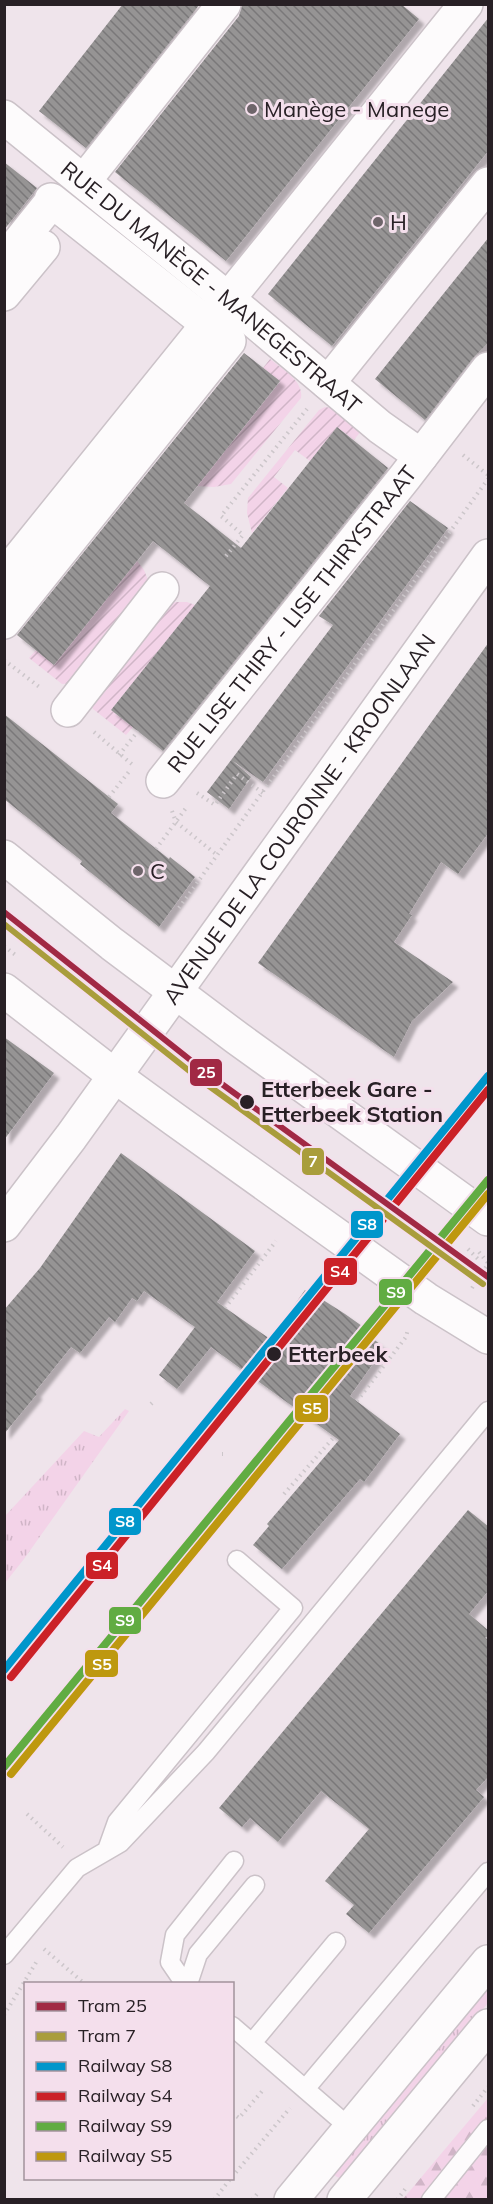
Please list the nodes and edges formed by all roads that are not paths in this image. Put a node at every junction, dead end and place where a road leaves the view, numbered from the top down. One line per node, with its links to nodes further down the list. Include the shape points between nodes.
1 (225, 4): 5 (street)
2 (465, 4): 9 (street)
3 (4, 117): 5 (street, RUE DU MANÈGE - MANEGESTRAAT)
4 (489, 184): 12 (street)
5 (88, 185): 6 (street); 9 (street, RUE DU MANÈGE - MANEGESTRAAT)
6 (70, 214): 7 (street, via 51,200); 8 (street); 10 (street)
7 (4, 261)
8 (4, 294)
9 (228, 299): 10 (street); 12 (street, RUE DU MANÈGE - MANEGESTRAAT)
10 (208, 324): 15 (street); 17 (street, via 229,341)
11 (489, 369): 13 (street, RUE LISE THIRY - LISE THIRYSTRAAT)
12 (328, 383): 13 (street, RUE DU MANÈGE - MANEGESTRAAT)
13 (421, 456): 19 (street, RUE LISE THIRY - LISE THIRYSTRAAT)
14 (489, 556): 22 (street, AVENUE DE LA COURONNE - KROONLAAN)
15 (4, 577)
16 (162, 589): 18 (street)
17 (4, 622)
18 (68, 710)
19 (164, 781)
20 (4, 857): 22 (street)
21 (4, 990): 23 (street)
22 (175, 992): 23 (street, AVENUE DE LA COURONNE - KROONLAAN); 24 (street)
23 (115, 1076): 25 (street, AVENUE DE LA COURONNE - KROONLAAN); 26 (street, via 426,1299)
24 (489, 1220)
25 (4, 1225)
26 (489, 1337)
27 (489, 1411): 29 (lane, via 206,1752 120,1843)
28 (237, 1560): 29 (lane, via 292,1608 117,1822)
29 (107, 1850): 34 (lane, via 77,1868)
30 (234, 1861): 36 (lane, via 175,1935 170,1962)
31 (489, 1872): 41 (lane)
32 (255, 1885): 37 (lane, via 198,1954)
33 (336, 1942): 40 (lane)
34 (4, 1955)
35 (489, 1962): 42 (street)
36 (186, 1982)
37 (187, 1982)
38 (489, 2026): 45 (street)
39 (234, 2028): 40 (lane)
40 (252, 2043): 41 (lane)
41 (306, 2088): 42 (lane)
42 (350, 2128): 44 (street)
43 (489, 2129): 46 (lane)
44 (291, 2199)
45 (344, 2199)
46 (431, 2199)

